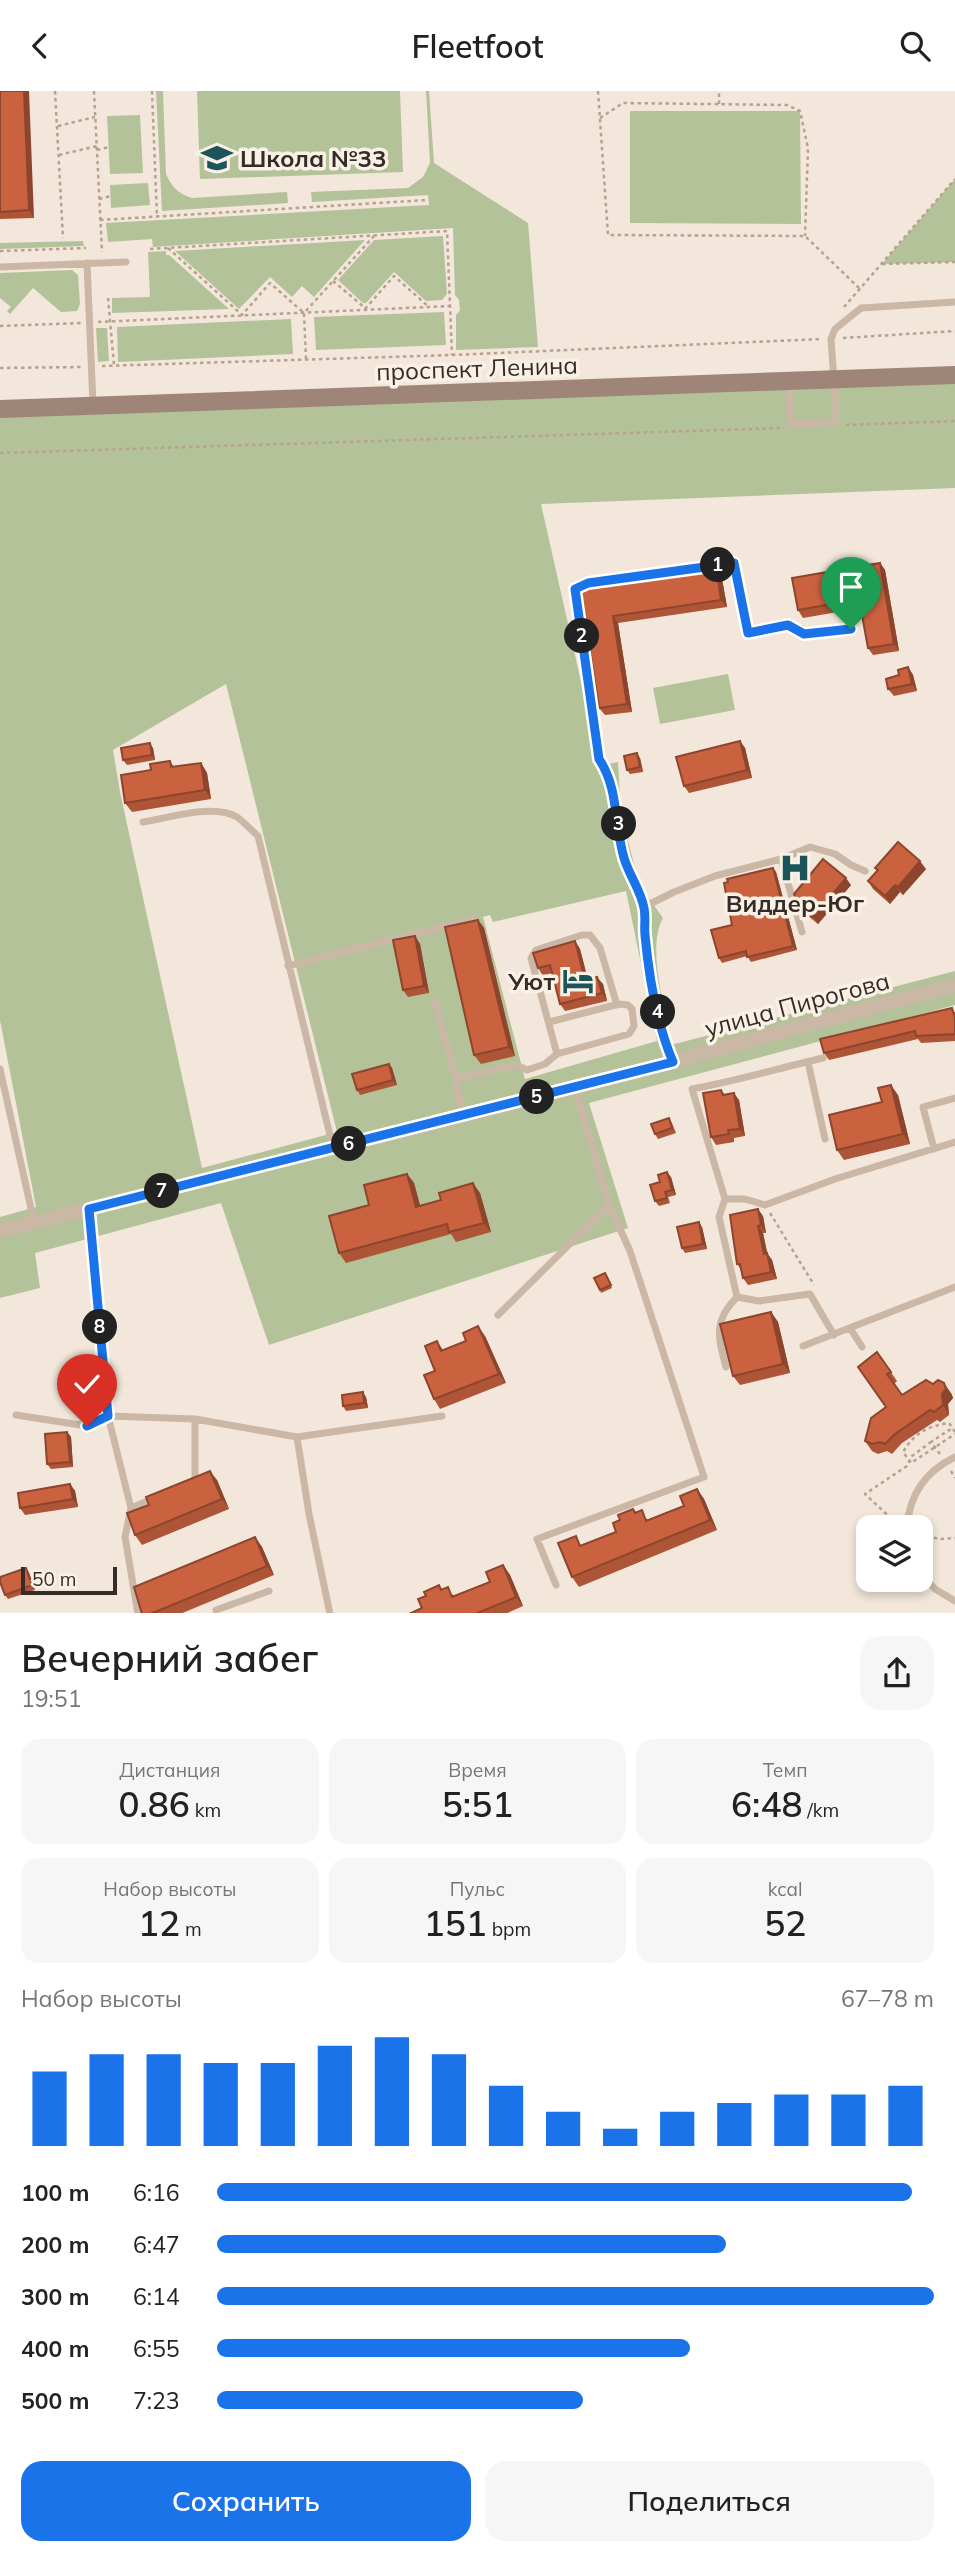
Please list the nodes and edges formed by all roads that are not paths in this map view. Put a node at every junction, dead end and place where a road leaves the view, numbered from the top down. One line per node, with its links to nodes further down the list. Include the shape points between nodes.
1 (126, 262): 2 (lane)
2 (87, 264): 3 (lane); 8 (lane)
3 (0, 267)
4 (955, 302): 6 (lane, via 861,307 835,329 831,339)
5 (955, 375): 6 (main road, проспект Ленина)
6 (834, 380): 7 (main road, проспект Ленина); 7 (lane, via 837,422 825,423 791,424)
7 (788, 382): 8 (main road, проспект Ленина)
8 (93, 405): 9 (main road, проспект Ленина)
9 (0, 408)
10 (694, 569): 12 (lane, via 734,563 748,633 788,625 804,634)
11 (601, 581): 16 (lane, via 575,589 599,759 614,792 623,857)
12 (851, 629)
13 (143, 822): 19 (lane, via 223,811 239,818 258,836)
14 (781, 859): 15 (lane, via 810,847); 16 (lane, via 715,876); 18 (lane)
15 (866, 871)
16 (644, 907): 26 (lane, via 655,999)
17 (473, 919): 19 (lane)
18 (802, 932)
19 (288, 966): 35 (lane)
20 (955, 985): 26 (street, улица Пирогова)
21 (435, 1003): 29 (lane)
22 (617, 1005): 23 (lane); 23 (lane, via 600,948 590,935 582,935 533,952); 24 (lane, via 632,1009 634,1026 629,1034)
23 (549, 1022): 24 (lane)
24 (557, 1054): 29 (lane, via 545,1065 527,1070 516,1065)
25 (823, 1059): 27 (lane)
26 (673, 1062): 30 (street, улица Пирогова)
27 (808, 1062): 33 (lane); 37 (lane, via 692,1089)
28 (0, 1069): 40 (lane)
29 (456, 1079): 32 (lane)
30 (575, 1088): 32 (street, улица Пирогова); 38 (lane)
31 (955, 1098): 36 (lane, via 923,1107)
32 (461, 1115): 35 (street, улица Пирогова)
33 (825, 1139)
34 (955, 1142): 36 (lane)
35 (332, 1148): 39 (street, улица Пирогова)
36 (934, 1149): 37 (lane, via 765,1205)
37 (724, 1199): 43 (lane, via 719,1217)
38 (609, 1205): 44 (lane); 60 (lane, via 630,1251 704,1477 537,1538)
39 (89, 1209): 40 (street, улица Пирогова); 51 (lane)
40 (34, 1222): 41 (street, улица Пирогова)
41 (0, 1231)
42 (955, 1287): 45 (lane)
43 (737, 1297): 46 (lane, via 759,1301 810,1294); 49 (lane, via 721,1319 718,1336)
44 (498, 1315)
45 (850, 1328): 46 (lane); 48 (lane)
46 (834, 1335): 47 (lane)
47 (803, 1346)
48 (862, 1347)
49 (726, 1367)
50 (16, 1415): 51 (lane, via 87,1426)
51 (108, 1416): 53 (lane); 58 (lane)
52 (442, 1416): 54 (lane)
53 (195, 1419): 54 (lane); 56 (lane, via 195,1482)
54 (296, 1437): 67 (lane)
55 (955, 1457): 59 (lane, via 920,1486)
56 (182, 1487)
57 (169, 1492): 58 (lane)
58 (131, 1508): 65 (lane, via 125,1538)
59 (908, 1515)
60 (556, 1585)
61 (933, 1587): 63 (lane)
62 (269, 1591): 64 (lane)
63 (955, 1601)
64 (217, 1612): 66 (lane)
65 (138, 1613)
66 (207, 1613)
67 (330, 1613)

